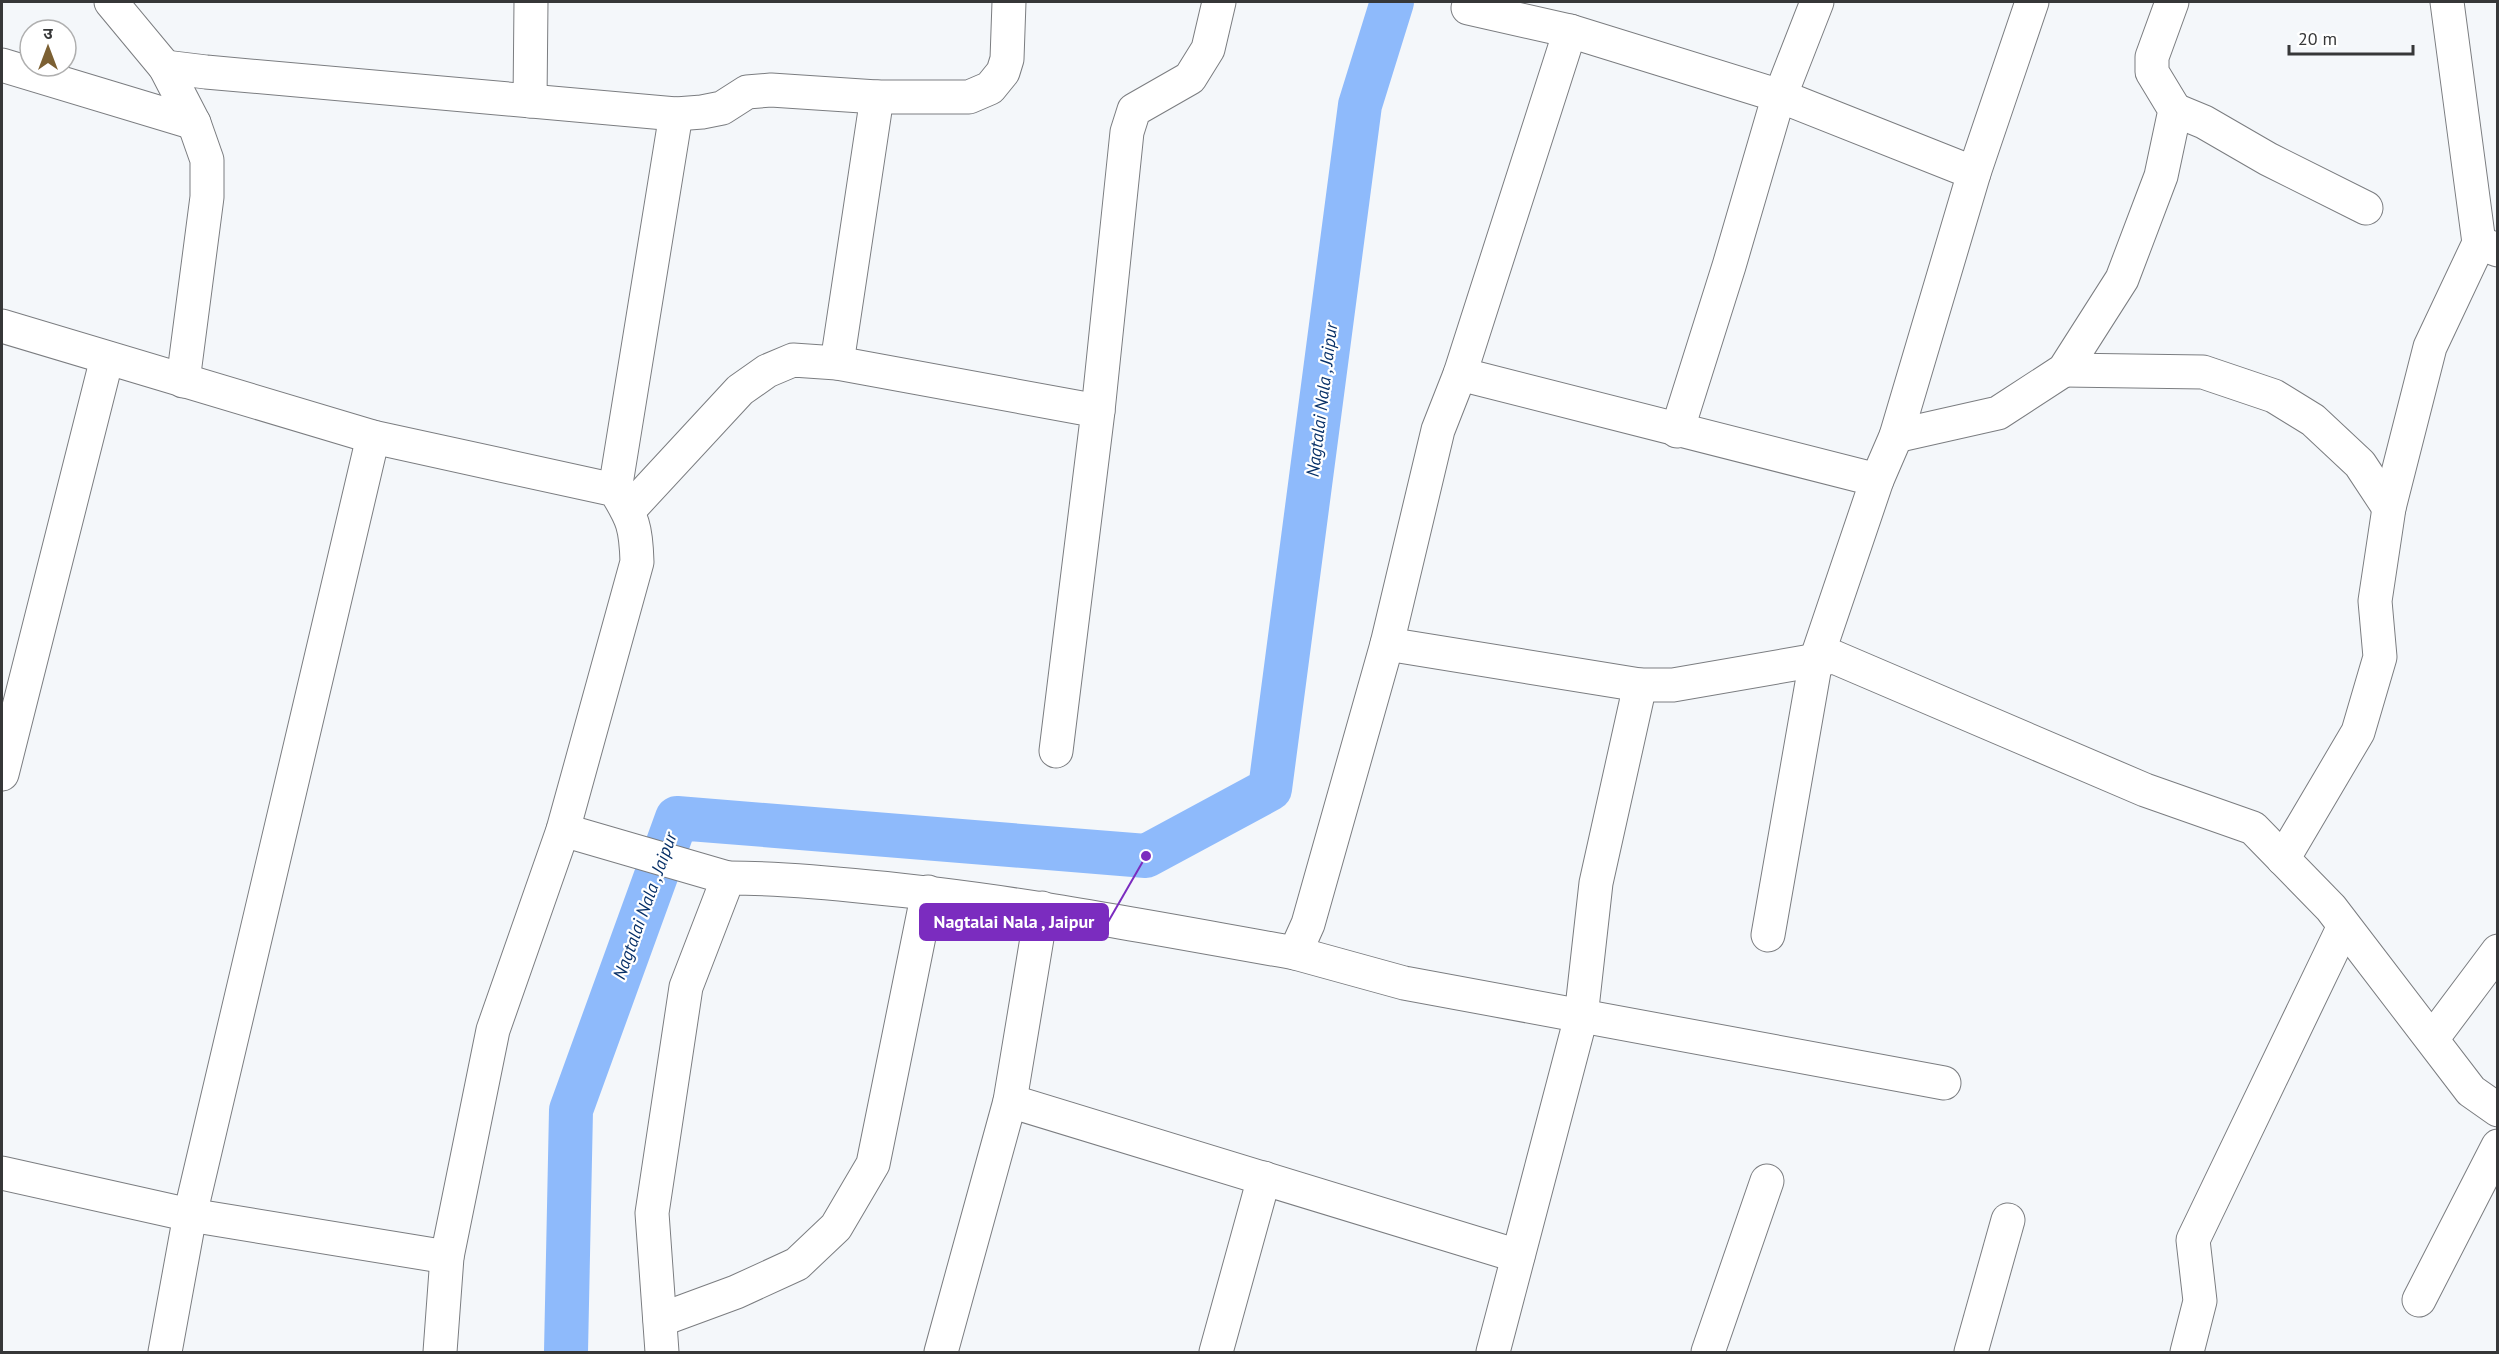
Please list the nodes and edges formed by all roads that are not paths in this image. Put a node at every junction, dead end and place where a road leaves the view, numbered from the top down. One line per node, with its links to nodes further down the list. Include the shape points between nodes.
1 (111, 2): 12 (street)
2 (531, 2): 15 (street)
3 (1009, 2): 14 (street, via 1007,59 1003,72 990,88 969,97)
4 (1219, 2): 28 (street, via 1208,49 1190,78 1134,110 1127,132)
5 (1816, 2): 13 (street)
6 (2032, 2): 19 (street)
7 (2172, 2): 16 (street, via 2152,57 2151,72)
8 (2447, 2): 21 (street)
9 (1468, 8): 10 (street)
10 (1570, 31): 13 (street); 26 (street)
11 (2, 65): 18 (street)
12 (165, 67): 15 (street); 18 (street)
13 (1780, 96): 19 (street); 29 (street)
14 (877, 97): 17 (street, via 747,92 722,108); 24 (street)
15 (530, 101): 17 (street)
16 (2175, 110): 20 (street); 25 (street, via 2161,176 2122,279)
17 (676, 114): 33 (street)
18 (194, 123): 27 (street, via 207,160 207,197)
19 (1974, 173): 30 (street)
20 (2366, 208)
21 (2488, 246): 34 (street, via 2430,347)
22 (2, 326): 23 (street)
23 (107, 358): 27 (street); 39 (street)
24 (837, 363): 28 (street); 33 (street, via 793,360 767,371 740,390)
25 (2064, 370): 30 (street, via 1998,413); 34 (street, via 2203,372 2274,396 2313,420 2360,464)
26 (1460, 374): 29 (street); 35 (street, via 1438,430)
27 (183, 381): 31 (street)
28 (1098, 411): 38 (street)
29 (1677, 431): 32 (street)
30 (1896, 436): 32 (street)
31 (373, 437): 33 (street); 58 (street)
32 (1877, 480): 36 (street)
33 (621, 500): 40 (street, via 636,533 637,562)
34 (2389, 508): 41 (street, via 2375,601 2380,657 2358,732)
35 (1387, 644): 37 (street); 48 (street, via 1308,924)
36 (1816, 660): 37 (street, via 1673,685); 41 (street, via 1834,657 2145,790 2253,828); 46 (street)
37 (1641, 685): 49 (street, via 1596,884)
38 (1056, 751)
39 (2, 774)
40 (562, 830): 42 (street); 61 (street, via 493,1030)
41 (2283, 859): 45 (street)
42 (728, 878): 43 (street, via 774,878); 63 (street, via 686,987 652,1213)
43 (928, 892): 44 (street); 63 (street, via 873,1164 836,1227 797,1264)
44 (1042, 908): 48 (street); 52 (street)
45 (2344, 926): 50 (street); 72 (street, via 2193,1240 2200,1301)
46 (1768, 935)
47 (2498, 951): 50 (street)
48 (1295, 953): 49 (street, via 1404,982)
49 (1581, 1017): 51 (street); 60 (street)
50 (2432, 1039): 53 (street, via 2471,1091)
51 (1944, 1083)
52 (1010, 1101): 56 (street); 67 (street)
53 (2498, 1110)
54 (2498, 1146): 62 (street)
55 (2, 1173): 58 (street)
56 (1264, 1178): 60 (street); 68 (street)
57 (1767, 1181): 70 (street)
58 (190, 1215): 61 (street); 64 (street)
59 (2008, 1220): 71 (street)
60 (1518, 1256): 69 (street)
61 (447, 1257): 65 (street)
62 (2419, 1300)
63 (660, 1320): 66 (street)
64 (165, 1353)
65 (440, 1353)
66 (662, 1353)
67 (941, 1353)
68 (1216, 1353)
69 (1493, 1353)
70 (1708, 1353)
71 (1971, 1353)
72 (2187, 1353)

